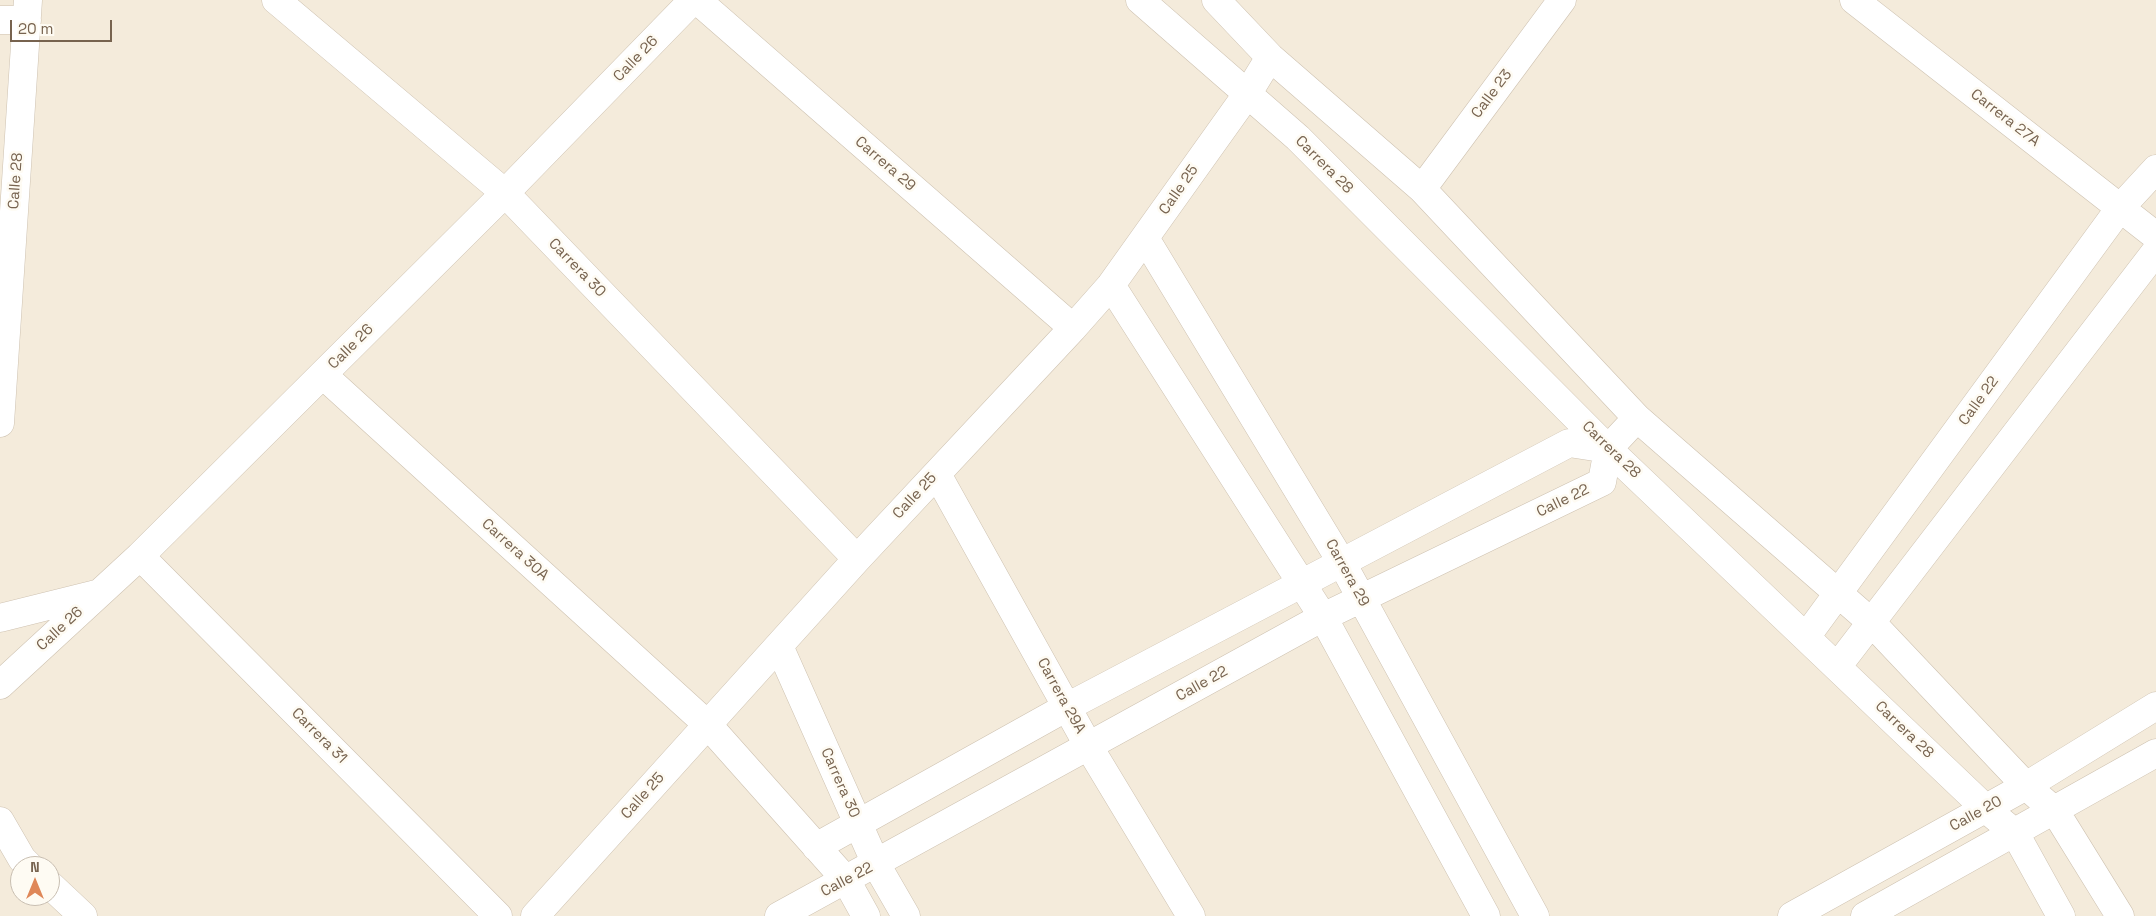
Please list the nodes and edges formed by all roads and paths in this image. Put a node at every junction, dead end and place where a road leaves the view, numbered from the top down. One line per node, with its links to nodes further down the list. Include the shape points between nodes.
1 (276, 0): 14 (street, Carrera 30)
2 (693, 0): 14 (street, Calle 26)
3 (697, 0): 21 (street, Carrera 29)
4 (1140, 0): 11 (street, Carrera 28)
5 (1216, 0): 10 (street)
6 (1562, 0): 13 (street, Calle 23)
7 (1854, 0): 15 (street, Carrera 27A)
8 (28, 10): 9 (street); 16 (street, Calle 28)
9 (0, 20)
10 (1270, 57): 11 (street, Calle 25); 13 (street)
11 (1248, 93): 18 (street, Calle 25); 25 (street, Carrera 28, via 1298,138)
12 (2156, 168): 15 (street, Calle 22)
13 (1422, 189): 23 (street)
14 (505, 193): 22 (street, Calle 26); 28 (street, Carrera 30)
15 (2120, 208): 17 (street, Carrera 27A); 32 (street, Calle 22)
16 (6, 235): 24 (street, Calle 28)
17 (2156, 236)
18 (1145, 238): 20 (street, Calle 25); 29 (street, Carrera 29)
19 (2156, 252): 36 (street)
20 (1111, 285): 21 (street, Calle 25); 30 (street)
21 (1073, 328): 26 (street, Calle 25)
22 (323, 375): 27 (street, Calle 26); 43 (street, Carrera 30A)
23 (1637, 418): 25 (street); 32 (street)
24 (0, 423)
25 (1608, 449): 29 (street, via 1569,443); 33 (street, Calle 22, via 1602,482); 37 (street, Carrera 28)
26 (937, 474): 28 (street, Calle 25); 42 (street, Carrera 29A)
27 (140, 556): 31 (street, Calle 26); 58 (street, Carrera 31)
28 (857, 558): 38 (street, Calle 25)
29 (1342, 563): 30 (street); 33 (street, Carrera 29)
30 (1303, 584): 34 (street); 42 (street)
31 (98, 594): 35 (street); 40 (street, Calle 26)
32 (1838, 594): 36 (street); 37 (street, Calle 22)
33 (1361, 599): 34 (street, Calle 22); 65 (street, Carrera 29)
34 (1323, 617): 44 (street, Calle 22); 64 (street)
35 (0, 618)
36 (1871, 622): 39 (street); 46 (street)
37 (1806, 636): 39 (street, Carrera 28)
38 (779, 646): 43 (street, Calle 25); 50 (street, Carrera 30)
39 (1837, 667): 47 (street, Carrera 28)
40 (0, 684)
41 (2156, 706): 46 (street, Calle 20)
42 (1067, 707): 44 (street, Carrera 29A); 50 (street)
43 (708, 725): 52 (street); 59 (street, Calle 25)
44 (1089, 746): 54 (street, Calle 22); 63 (street, Carrera 29A)
45 (2156, 753): 48 (street)
46 (2026, 786): 47 (street, Calle 20); 48 (street)
47 (1986, 809): 51 (street, Carrera 28); 66 (street, Calle 20)
48 (2055, 812): 51 (street); 69 (street)
49 (0, 821): 53 (street)
50 (858, 824): 52 (street); 54 (street, Carrera 30)
51 (2015, 833): 67 (street); 68 (street, Carrera 28)
52 (816, 847): 55 (street)
53 (20, 856)
54 (876, 864): 55 (street, Calle 22); 62 (street, Carrera 30)
55 (846, 880): 60 (street, Calle 22); 61 (street)
56 (60, 895): 57 (street)
57 (83, 916)
58 (498, 916)
59 (535, 916)
60 (779, 916)
61 (866, 916)
62 (906, 916)
63 (1191, 916)
64 (1486, 916)
65 (1535, 916)
66 (1792, 916)
67 (1865, 916)
68 (2061, 916)
69 (2120, 916)

